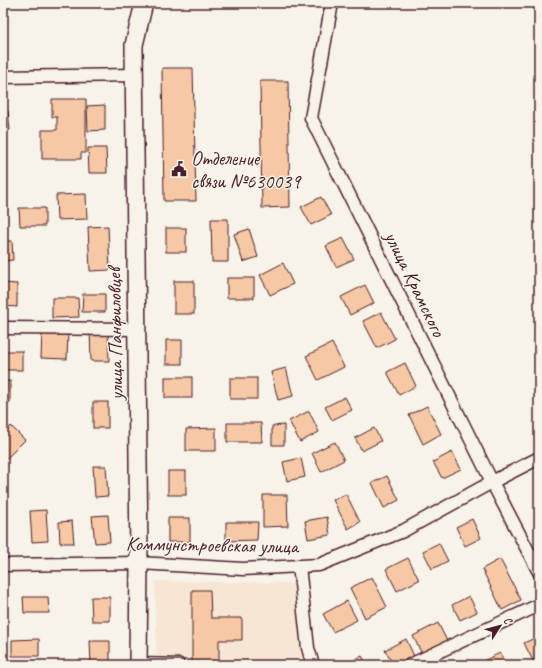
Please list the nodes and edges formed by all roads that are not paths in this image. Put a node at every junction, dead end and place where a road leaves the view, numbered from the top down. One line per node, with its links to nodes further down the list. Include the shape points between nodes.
1 (144, 3): 3 (street, улица Панфиловцев, via 134,46)
2 (332, 3): 8 (street, улица Крамского, via 311,118)
3 (135, 75): 4 (street); 6 (street, улица Панфиловцев)
4 (3, 77)
5 (3, 328): 6 (street)
6 (137, 329): 9 (street, улица Панфиловцев)
7 (539, 458): 8 (street, Коммунстроевская улица)
8 (492, 482): 11 (street, Коммунстроевская улица, via 403,531 318,565); 12 (street, улица Крамского)
9 (139, 563): 10 (street, Коммунстроевская улица); 11 (street, Коммунстроевская улица, via 243,569); 15 (street, улица Панфиловцев)
10 (3, 565)
11 (299, 566): 16 (street, via 308,648)
12 (539, 572)
13 (539, 605): 17 (street)
14 (180, 662): 15 (lane)
15 (138, 663)
16 (313, 665)
17 (410, 665)

